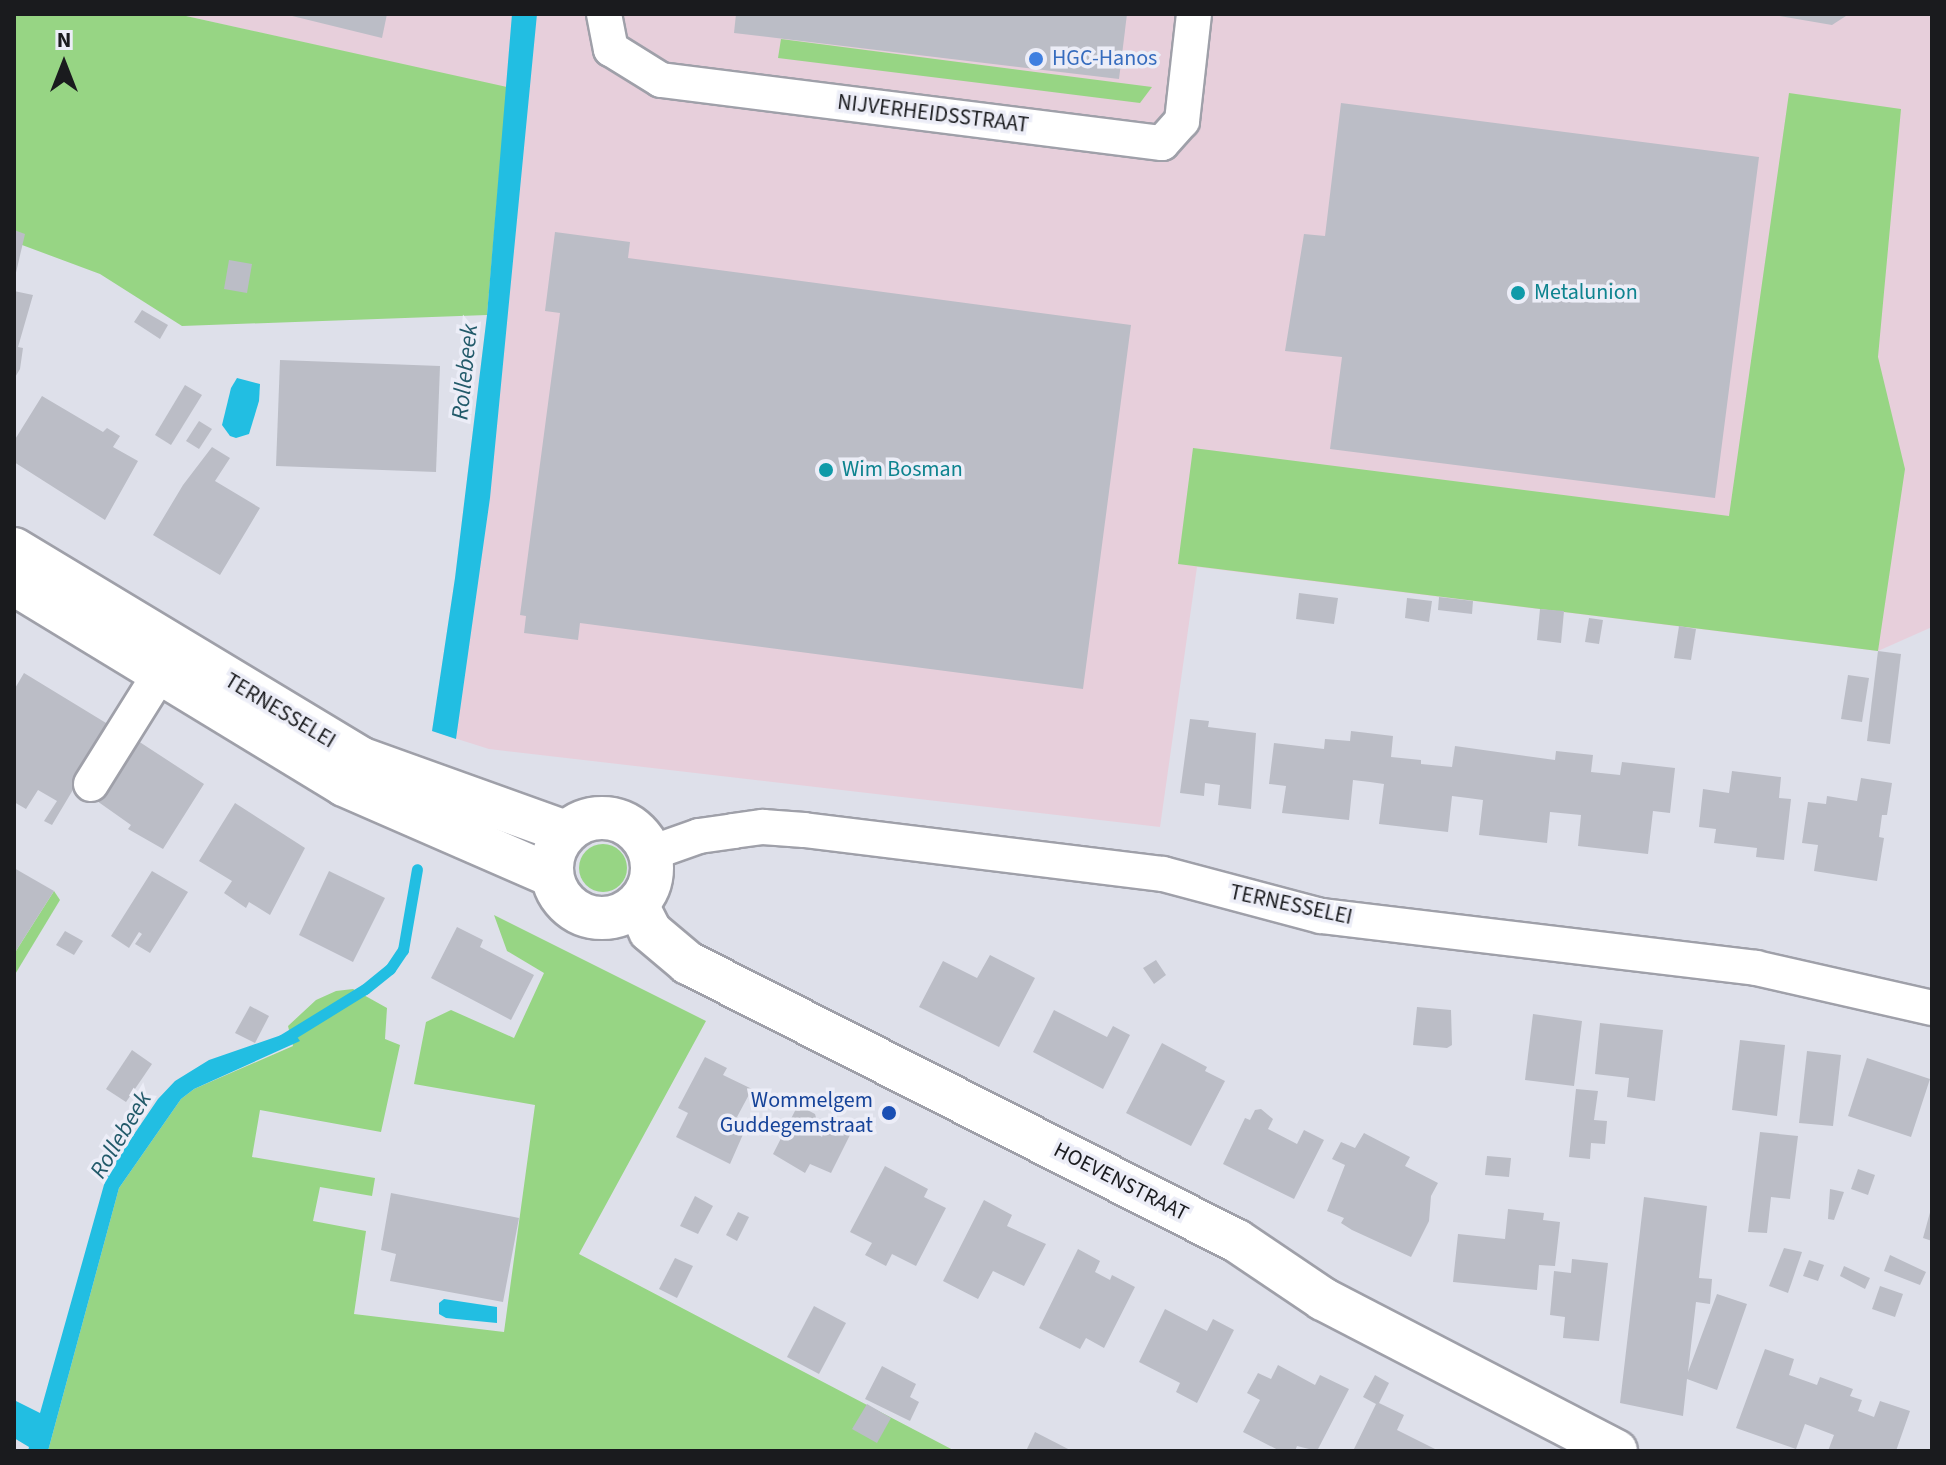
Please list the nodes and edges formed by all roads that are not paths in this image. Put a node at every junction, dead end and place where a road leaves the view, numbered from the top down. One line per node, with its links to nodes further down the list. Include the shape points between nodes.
1 (604, 14): 2 (street, NIJVERHEIDSSTRAAT, via 611,49 661,80 1162,143 1182,121)
2 (1194, 14)
3 (14, 549): 5 (street, TERNESSELEI)
4 (14, 584): 5 (street, TERNESSELEI)
5 (167, 661): 6 (street); 7 (street, TERNESSELEI, via 360,758); 9 (street, TERNESSELEI, via 344,785)
6 (91, 784)
7 (566, 832): 8 (street, via 597,817 614,818 643,837); 9 (street, via 554,853)
8 (651, 853): 10 (street, via 654,871); 11 (street, TERNESSELEI, via 699,836 763,827 820,832 1163,874 1321,916 1756,968)
9 (552, 876): 10 (street, via 566,903 594,918)
10 (637, 905): 12 (street, HOEVENSTRAAT, via 650,931 688,963 1237,1241 1323,1299)
11 (1932, 1008)
12 (1616, 1451)

